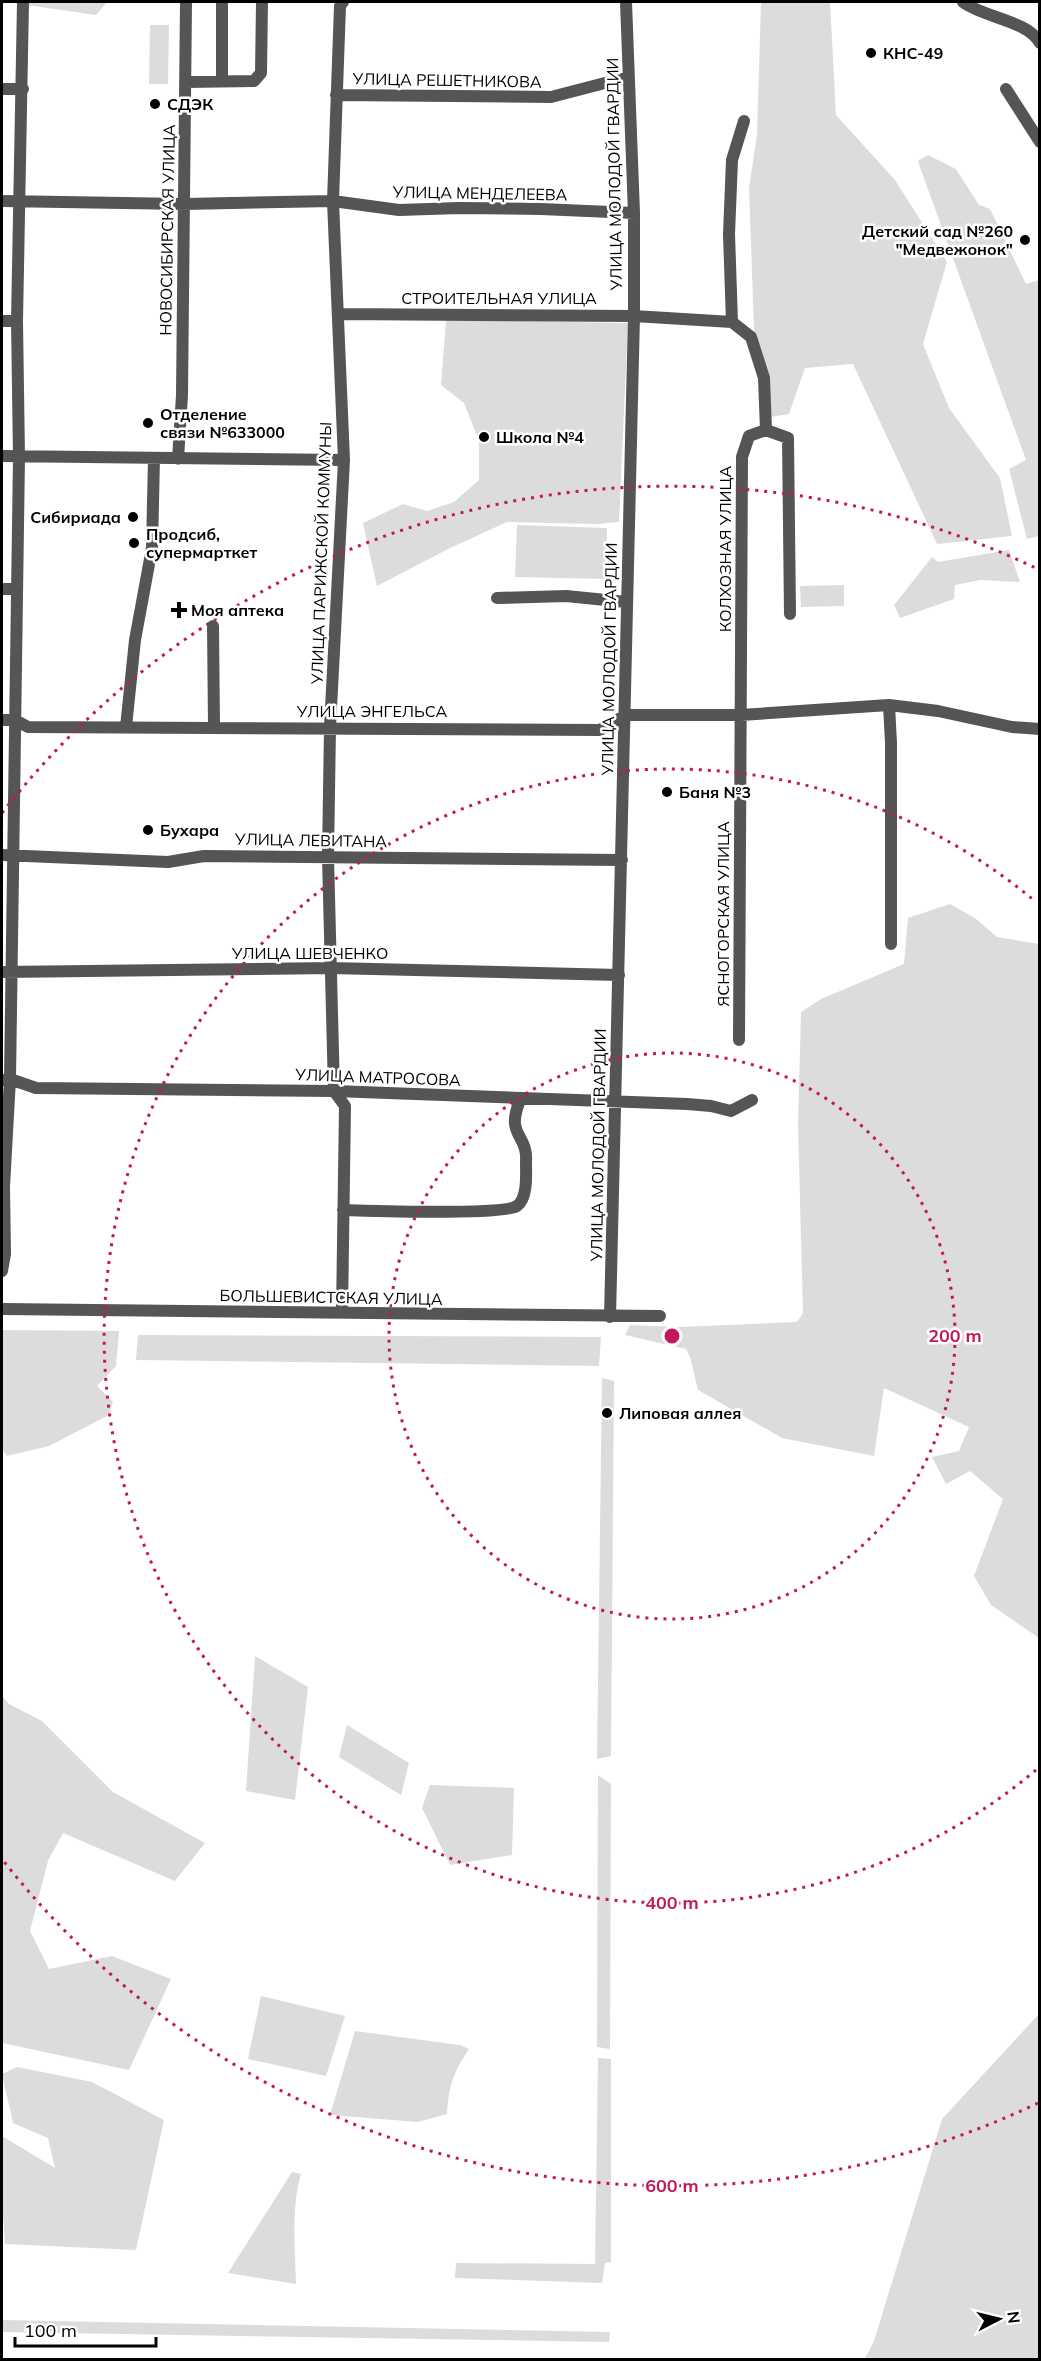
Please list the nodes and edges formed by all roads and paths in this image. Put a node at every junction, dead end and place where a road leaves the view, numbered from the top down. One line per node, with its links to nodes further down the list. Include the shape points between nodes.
1 (23, 2): 13 (street)
2 (186, 2): 11 (street, НОВОСИБИРСКАЯ УЛИЦА)
3 (222, 2): 10 (street)
4 (262, 2): 10 (street, via 261,73 254,81)
5 (626, 2): 9 (street, УЛИЦА МОЛОДОЙ ГВАРДИИ)
6 (963, 2): 8 (street, via 1025,28)
7 (341, 4): 15 (street, УЛИЦА ПАРИЖСКОЙ КОММУНЫ)
8 (1040, 43)
9 (628, 77): 15 (street, УЛИЦА РЕШЕТНИКОВА, via 552,97); 22 (street, УЛИЦА МОЛОДОЙ ГВАРДИИ)
10 (222, 81): 11 (street)
11 (185, 82): 21 (street, НОВОСИБИРСКАЯ УЛИЦА)
12 (2, 89): 13 (street)
13 (23, 89): 18 (street)
14 (1006, 89): 17 (street)
15 (336, 95): 20 (street, УЛИЦА ПАРИЖСКОЙ КОММУНЫ)
16 (744, 121): 27 (street, via 732,160)
17 (1040, 142)
18 (20, 200): 19 (street, УЛИЦА МЕНДЕЛЕЕВА); 21 (street, УЛИЦА МЕНДЕЛЕЕВА); 26 (street)
19 (2, 201)
20 (333, 201): 21 (street, УЛИЦА МЕНДЕЛЕЕВА); 22 (street, УЛИЦА МЕНДЕЛЕЕВА, via 399,210 517,208); 23 (street, УЛИЦА ПАРИЖСКОЙ КОММУНЫ)
21 (184, 204): 32 (street, НОВОСИБИРСКАЯ УЛИЦА)
22 (634, 213): 24 (street, УЛИЦА МОЛОДОЙ ГВАРДИИ)
23 (338, 314): 24 (street, СТРОИТЕЛЬНАЯ УЛИЦА); 33 (street, УЛИЦА ПАРИЖСКОЙ КОММУНЫ)
24 (634, 316): 27 (street, СТРОИТЕЛЬНАЯ УЛИЦА); 37 (street, УЛИЦА МОЛОДОЙ ГВАРДИИ)
25 (2, 321): 26 (street)
26 (17, 321): 30 (street)
27 (732, 322): 28 (street, via 751,337 764,378)
28 (766, 430): 38 (street, via 788,438); 42 (street, КОЛХОЗНАЯ УЛИЦА, via 749,436 742,457)
29 (2, 456): 30 (street)
30 (19, 457): 31 (street); 35 (street)
31 (154, 458): 32 (street); 45 (street, via 152,548 135,640)
32 (178, 459): 33 (street)
33 (344, 460): 47 (street, УЛИЦА ПАРИЖСКОЙ КОММУНЫ)
34 (2, 589): 35 (street)
35 (17, 589): 44 (street)
36 (497, 598): 37 (street, via 566,596)
37 (626, 603): 41 (street, УЛИЦА МОЛОДОЙ ГВАРДИИ)
38 (790, 614)
39 (213, 626): 46 (street)
40 (889, 705): 42 (street, УЛИЦА ЭНГЕЛЬСА); 48 (street, УЛИЦА ЭНГЕЛЬСА); 52 (street)
41 (626, 715): 42 (street, УЛИЦА ЭНГЕЛЬСА); 47 (street, УЛИЦА ЭНГЕЛЬСА, via 600,730); 51 (street, УЛИЦА МОЛОДОЙ ГВАРДИИ)
42 (741, 715): 56 (street, ЯСНОГОРСКАЯ УЛИЦА)
43 (2, 720): 44 (street, УЛИЦА ЭНГЕЛЬСА)
44 (15, 720): 45 (street, УЛИЦА ЭНГЕЛЬСА, via 27,727); 49 (street)
45 (126, 727): 46 (street, УЛИЦА ЭНГЕЛЬСА)
46 (214, 727): 47 (street, УЛИЦА ЭНГЕЛЬСА)
47 (330, 727): 50 (street, УЛИЦА ПАРИЖСКОЙ КОММУНЫ)
48 (1040, 729)
49 (7, 855): 50 (street, УЛИЦА ЛЕВИТАНА, via 168,862 204,856); 54 (street)
50 (328, 857): 51 (street, УЛИЦА ЛЕВИТАНА); 53 (street, УЛИЦА ПАРИЖСКОЙ КОММУНЫ)
51 (622, 860): 55 (street, УЛИЦА МОЛОДОЙ ГВАРДИИ)
52 (891, 944)
53 (331, 968): 54 (street, УЛИЦА ШЕВЧЕНКО); 55 (street, УЛИЦА ШЕВЧЕНКО); 58 (street, УЛИЦА ПАРИЖСКОЙ КОММУНЫ)
54 (6, 972): 57 (street)
55 (619, 975): 61 (street, УЛИЦА МОЛОДОЙ ГВАРДИИ)
56 (739, 1040)
57 (6, 1080): 58 (street, УЛИЦА МАТРОСОВА, via 36,1088); 62 (street)
58 (334, 1091): 59 (street, УЛИЦА МАТРОСОВА); 63 (street, УЛИЦА ПАРИЖСКОЙ КОММУНЫ, via 345,1106)
59 (521, 1098): 61 (street, УЛИЦА МАТРОСОВА); 63 (street, via 514,1119 515,1131 527,1157 523,1197 516,1206 485,1210)
60 (752, 1100): 61 (street, УЛИЦА МАТРОСОВА, via 731,1111 699,1105)
61 (616, 1102): 68 (street, УЛИЦА МОЛОДОЙ ГВАРДИИ)
62 (3, 1187): 64 (street)
63 (344, 1210): 66 (street, УЛИЦА ПАРИЖСКОЙ КОММУНЫ)
64 (2, 1271)
65 (2, 1309): 66 (street, БОЛЬШЕВИСТСКАЯ УЛИЦА)
66 (342, 1313): 68 (street, БОЛЬШЕВИСТСКАЯ УЛИЦА)
67 (660, 1316): 68 (street, БОЛЬШЕВИСТСКАЯ УЛИЦА)
68 (610, 1317)

